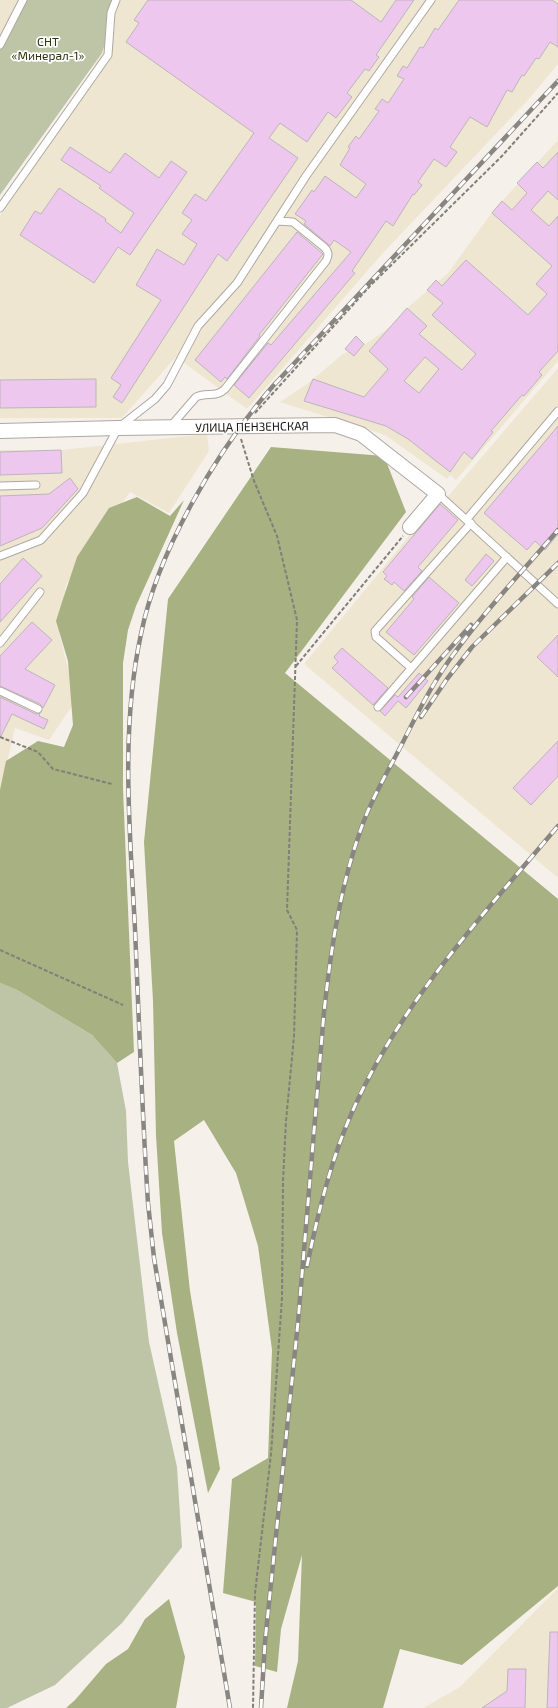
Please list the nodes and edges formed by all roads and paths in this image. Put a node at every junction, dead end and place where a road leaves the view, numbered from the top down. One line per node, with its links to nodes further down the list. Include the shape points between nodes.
1 (23, 0): 4 (lane)
2 (116, 0): 6 (lane, via 111,13 108,55)
3 (431, 0): 7 (lane, via 306,176)
4 (0, 45)
5 (558, 93): 9 (path, via 502,156 370,286)
6 (0, 208)
7 (277, 222): 10 (lane, via 293,222 324,247 329,256 225,389 217,395 196,397); 11 (lane, via 237,283 198,326 168,385 155,399)
8 (558, 411): 16 (lane)
9 (243, 426): 10 (street, УЛИЦА ПЕНЗЕНСКАЯ); 15 (street, УЛИЦА ПЕНЗЕНСКАЯ, via 344,427 361,434); 23 (path, via 241,443 277,536 297,620)
10 (170, 427): 11 (street, УЛИЦА ПЕНЗЕНСКАЯ)
11 (118, 428): 12 (street, УЛИЦА ПЕНЗЕНСКАЯ); 18 (lane, via 83,493 41,540)
12 (0, 431)
13 (36, 485): 14 (lane)
14 (0, 486)
15 (438, 494): 16 (lane); 17 (street)
16 (469, 521): 19 (lane); 24 (lane, via 375,631 376,637)
17 (410, 527): 23 (path)
18 (0, 556)
19 (507, 557): 21 (lane); 24 (lane)
20 (40, 592): 22 (lane)
21 (558, 604)
22 (0, 643)
23 (295, 667): 32 (path, via 287,910 297,930 294,1036 286,1121 282,1298 271,1454 256,1592)
24 (410, 667): 26 (lane)
25 (0, 691): 27 (lane)
26 (378, 707)
27 (38, 709)
28 (0, 738): 29 (path, via 38,752 53,769)
29 (112, 784)
30 (0, 950): 31 (path)
31 (123, 1005)
32 (252, 1708)

